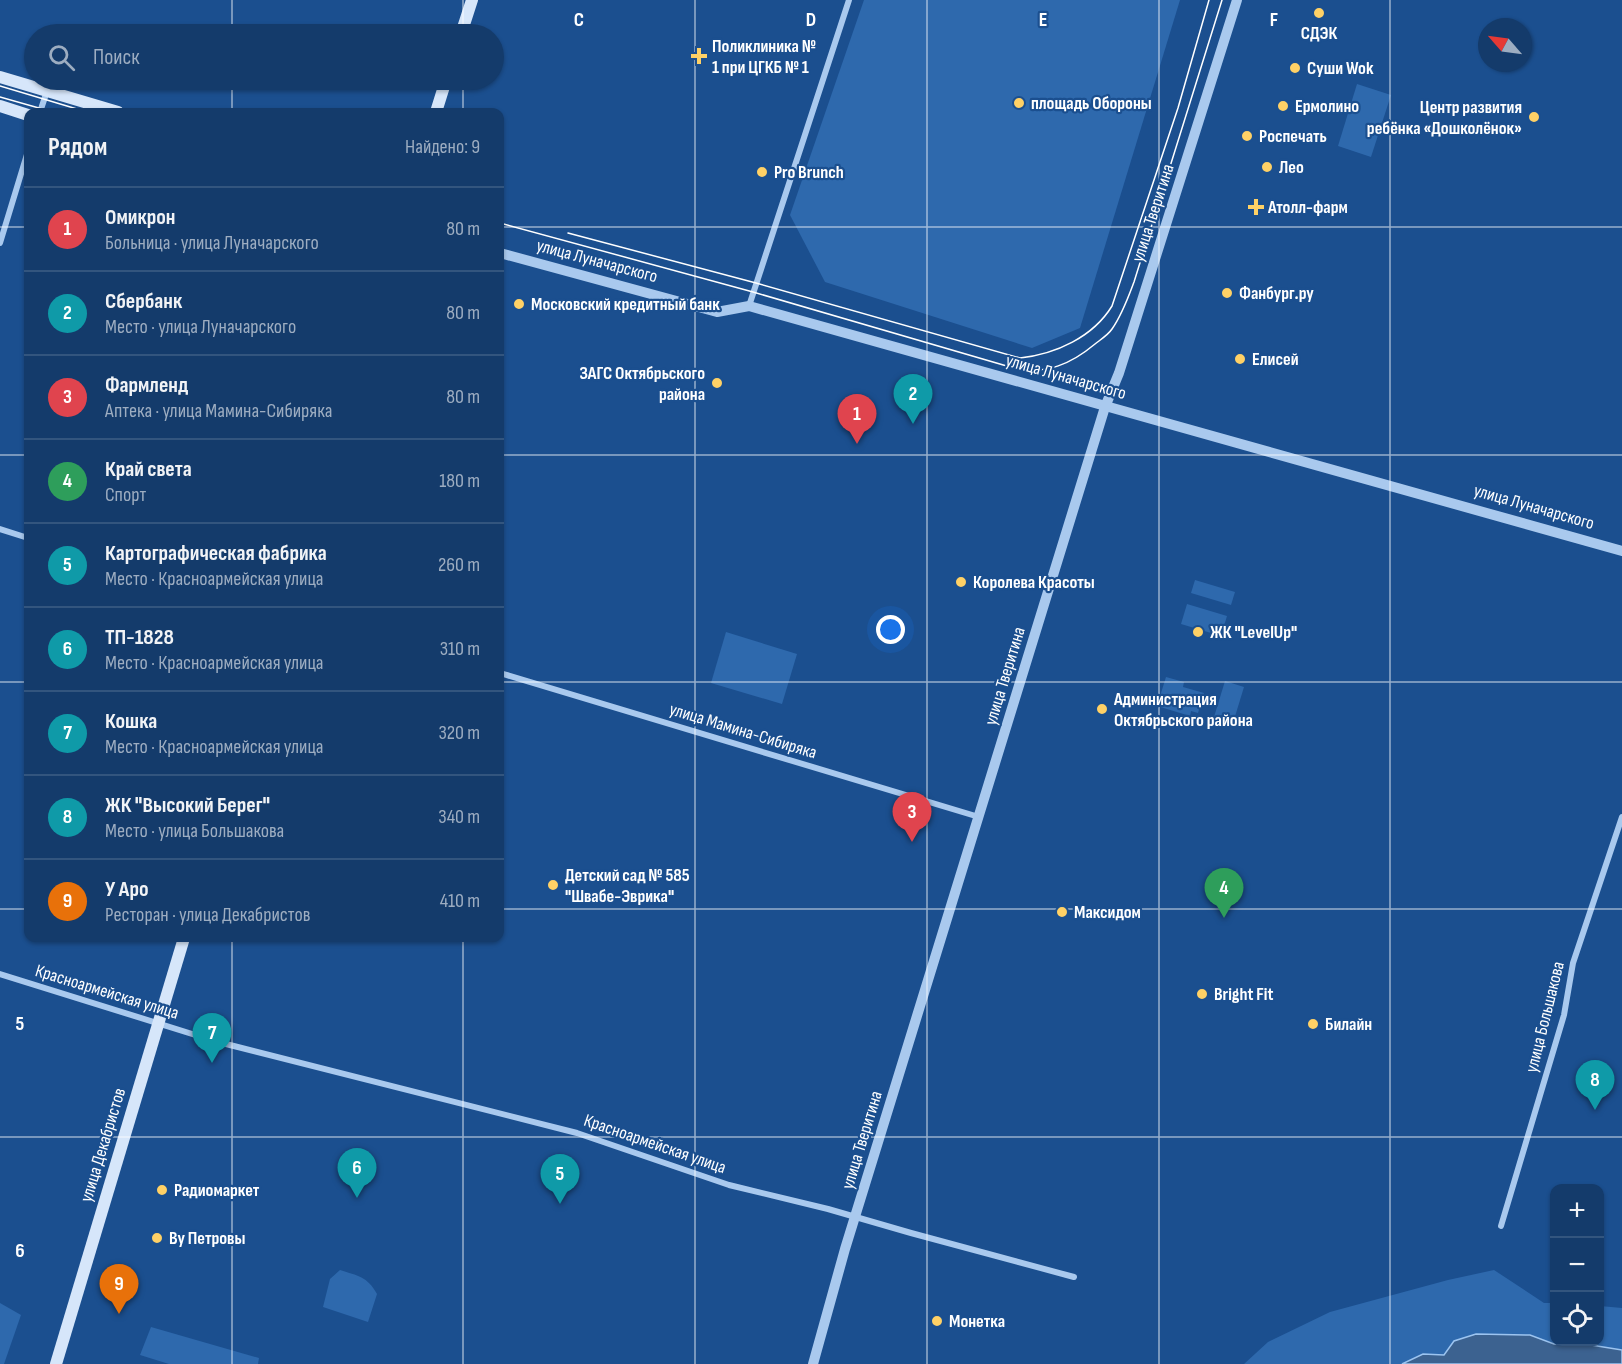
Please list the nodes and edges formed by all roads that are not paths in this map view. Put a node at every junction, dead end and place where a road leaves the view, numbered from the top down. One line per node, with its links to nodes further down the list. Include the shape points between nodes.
1 (472, 0): 4 (main road)
2 (849, 0): 18 (street)
3 (1237, 0): 19 (street, улица Тверитина)
4 (464, 24)
5 (0, 77): 6 (main road)
6 (24, 84)
7 (44, 90): 9 (main road)
8 (443, 90): 13 (main road)
9 (47, 91): 11 (street); 12 (main road)
10 (0, 106): 14 (main road)
11 (41, 108)
12 (104, 108)
13 (437, 108)
14 (24, 114)
15 (24, 164): 16 (street)
16 (0, 243)
17 (504, 255): 18 (street, улица Луначарского, via 717,312)
18 (749, 306): 19 (street, улица Луначарского)
19 (1105, 407): 22 (street, улица Луначарского); 24 (street, улица Тверитина)
20 (0, 529): 21 (street)
21 (24, 537)
22 (1622, 551)
23 (504, 674): 24 (street, улица Мамина-Сибиряка)
24 (979, 817): 31 (street, улица Тверитина)
25 (1622, 817): 32 (street, улица Большакова, via 1573,963 1564,1015)
26 (183, 942): 28 (main road, улица Декабристов)
27 (0, 974): 28 (street, Красноармейская улица)
28 (159, 1024): 29 (street, Красноармейская улица); 34 (main road, улица Декабристов)
29 (205, 1038)
30 (226, 1044): 31 (street, Красноармейская улица, via 577,1133 729,1185)
31 (856, 1217): 33 (street, Красноармейская улица); 35 (street, улица Тверитина)
32 (1501, 1226)
33 (1074, 1276)
34 (56, 1364)
35 (813, 1364)

